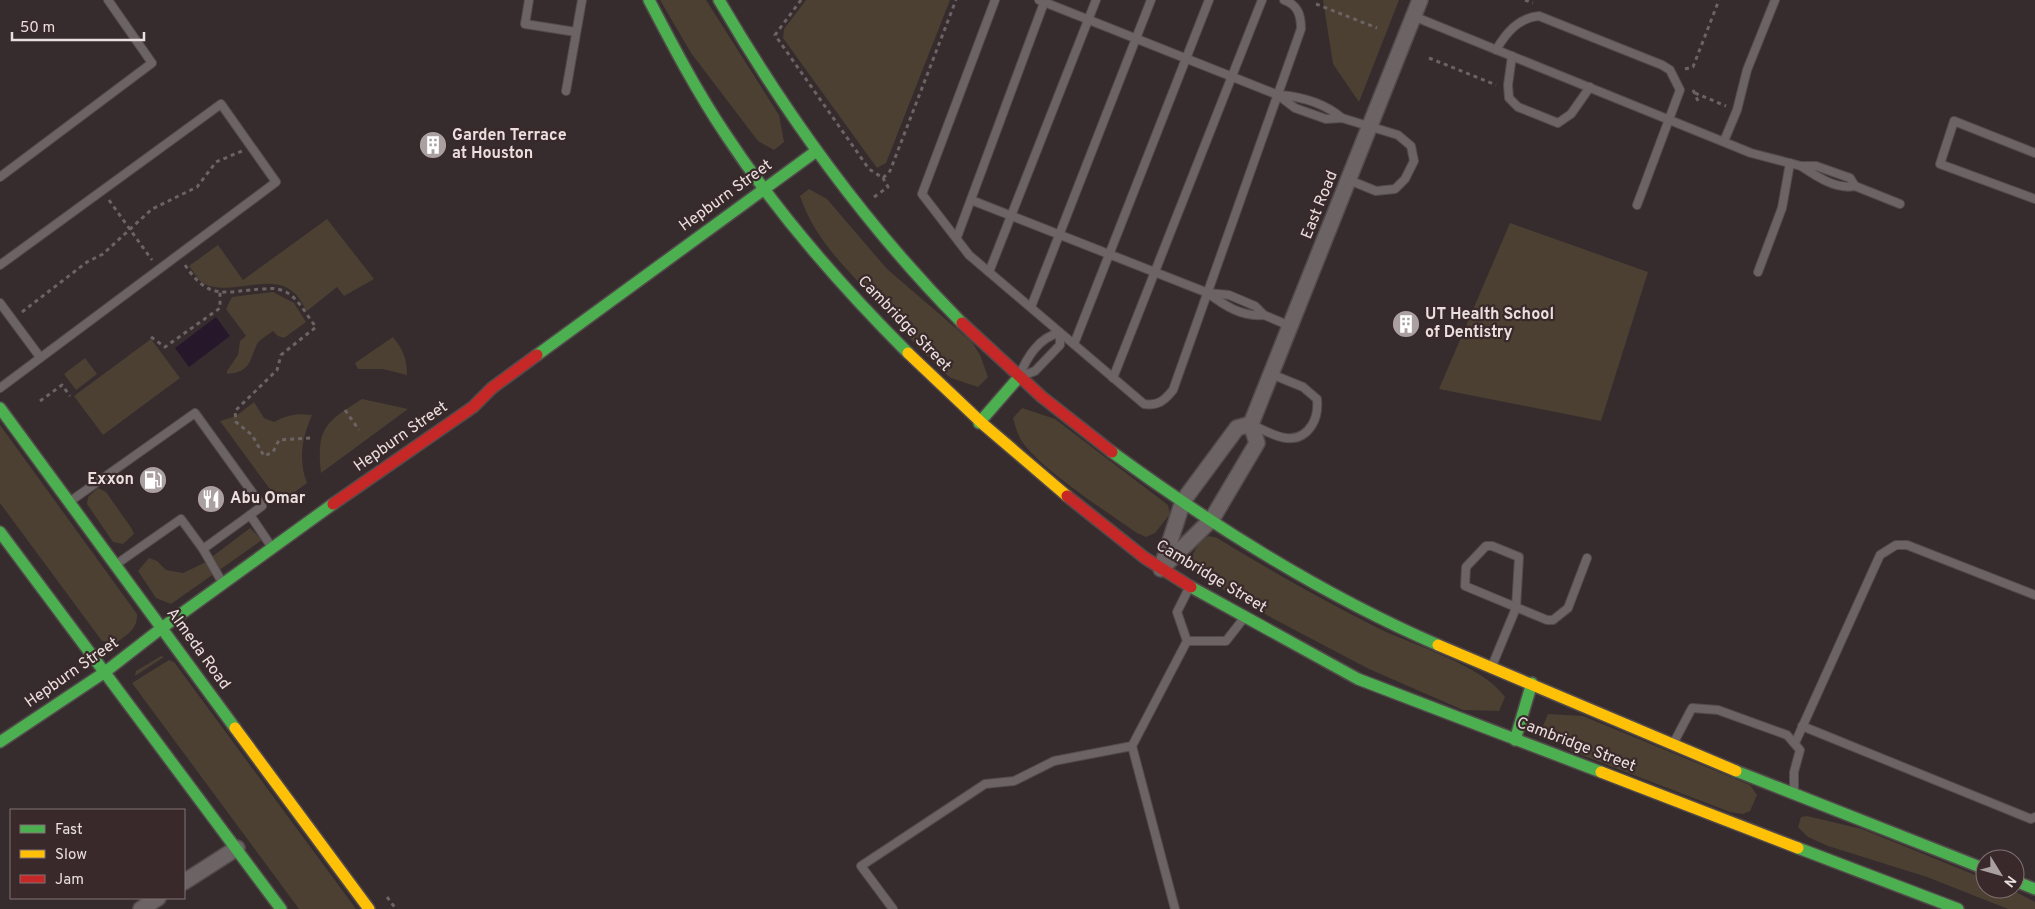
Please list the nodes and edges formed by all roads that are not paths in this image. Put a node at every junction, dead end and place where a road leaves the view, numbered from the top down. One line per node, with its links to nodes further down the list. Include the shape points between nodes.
1 (108, 0): 33 (lane, via 152,63)
2 (529, 0): 17 (lane, via 525,24)
3 (582, 0): 17 (lane)
4 (648, 0): 35 (street, Cambridge Street, via 667,39)
5 (719, 0): 30 (street, via 753,62)
6 (995, 0): 42 (lane, via 922,194)
7 (1096, 0): 16 (lane)
8 (1151, 0): 18 (lane)
9 (1209, 0): 21 (lane)
10 (1262, 0): 22 (lane)
11 (1284, 0): 25 (lane, via 1297,10 1301,29)
12 (1420, 0): 15 (street, East Road)
13 (1775, 0): 29 (lane, via 1747,70 1737,110)
14 (1043, 1): 16 (lane); 37 (lane)
15 (1413, 16): 19 (lane); 28 (street, East Road)
16 (1088, 19): 18 (lane); 40 (lane)
17 (576, 32): 24 (lane)
18 (1136, 38): 21 (lane); 41 (lane)
19 (1496, 50): 20 (lane); 27 (lane, via 1508,30 1539,16 1670,70 1680,90)
20 (1512, 56): 23 (lane); 23 (lane, via 1509,98 1518,107 1558,123 1571,114)
21 (1186, 58): 22 (lane); 43 (lane)
22 (1232, 77): 25 (lane); 46 (lane)
23 (1590, 87): 27 (lane)
24 (566, 91)
25 (1278, 95): 26 (lane, via 1315,102); 26 (lane, via 1295,108 1326,119); 48 (lane)
26 (1342, 118): 28 (lane)
27 (1670, 119): 29 (lane); 39 (lane)
28 (1370, 127): 34 (street, East Road); 34 (lane, via 1398,135 1411,146 1414,161 1405,180 1395,190 1376,191)
29 (1724, 141): 32 (lane, via 1751,153)
30 (815, 152): 35 (street, Hepburn Street); 56 (street, via 906,265)
31 (2035, 154): 36 (lane, via 1954,121 1940,164)
32 (1790, 163): 38 (lane, via 1819,178 1846,188 1855,186); 47 (lane, via 1782,208)
33 (0, 177)
34 (1349, 180): 51 (street, East Road)
35 (762, 190): 60 (street, Cambridge Street, via 886,333); 67 (street, Hepburn Street, via 492,388 473,407)
36 (2035, 199)
37 (971, 200): 40 (lane); 42 (lane)
38 (1900, 204)
39 (1637, 205)
40 (1012, 216): 41 (lane); 45 (lane)
41 (1059, 234): 43 (lane); 50 (lane)
42 (956, 237): 45 (lane, via 969,255)
43 (1110, 254): 46 (lane); 53 (lane)
44 (0, 264): 54 (lane, via 221,104 276,182)
45 (989, 272): 50 (lane)
46 (1155, 272): 48 (lane); 57 (lane)
47 (1758, 272)
48 (1208, 293): 51 (lane, via 1224,305 1252,316 1264,315); 57 (lane, via 1173,390 1166,399 1156,405 1144,404)
49 (0, 303): 54 (lane)
50 (1031, 307): 52 (lane)
51 (1290, 326): 55 (street, East Road)
52 (1060, 333): 53 (lane); 56 (lane, via 1049,335 1025,360); 56 (lane, via 1060,345 1047,359 1035,371)
53 (1074, 344): 57 (lane)
54 (40, 357): 58 (lane)
55 (1271, 374): 61 (street, East Road); 61 (lane, via 1303,387 1317,399 1314,422 1299,438 1276,437)
56 (1019, 377): 60 (street); 63 (street, via 1106,447)
57 (1114, 378)
58 (0, 388)
59 (0, 408): 62 (street, Almeda Road)
60 (979, 423): 71 (street, Cambridge Street, via 1109,531)
61 (1251, 424): 63 (street, via 1237,428); 65 (street, East Road, via 1257,442)
62 (69, 502): 64 (lane, via 195,413 262,506); 70 (street, Almeda Road)
63 (1183, 502): 65 (street); 71 (street)
64 (250, 515): 67 (lane); 68 (lane)
65 (1212, 519): 71 (street, East Road); 79 (street, via 1299,574 1386,621)
66 (0, 532): 80 (street)
67 (273, 548): 72 (street, Hepburn Street)
68 (203, 549): 70 (lane, via 181,519); 72 (lane)
69 (1587, 558): 75 (lane, via 1568,608 1557,618 1547,620)
70 (116, 564): 77 (street, Almeda Road)
71 (1161, 569): 73 (street, Cambridge Street)
72 (224, 584): 77 (street, Hepburn Street)
73 (1190, 586): 76 (street, Cambridge Street); 78 (lane, via 1177,612)
74 (2035, 595): 82 (lane, via 1906,545 1896,545 1880,555)
75 (1516, 608): 75 (lane, via 1466,586 1466,567 1486,546 1519,557); 79 (lane)
76 (1245, 617): 78 (lane, via 1226,641); 83 (street, Cambridge Street, via 1358,679)
77 (163, 627): 80 (street, Hepburn Street); 96 (street, Almeda Road)
78 (1187, 641): 87 (lane)
79 (1491, 667): 81 (street)
80 (105, 672): 84 (street, Hepburn Street); 90 (street)
81 (1532, 683): 83 (street); 86 (street)
82 (1802, 726): 85 (lane); 89 (lane, via 2031,819)
83 (1515, 740): 99 (street, Cambridge Street)
84 (0, 742)
85 (1795, 744): 86 (lane, via 1788,736 1718,710 1692,708); 88 (lane, via 1800,750 1794,772)
86 (1673, 745): 88 (street)
87 (1132, 746): 97 (lane, via 1054,761 1014,781 985,784 861,866); 98 (lane)
88 (1794, 795): 91 (street)
89 (2035, 817)
90 (237, 848): 92 (street); 95 (street)
91 (1975, 865)
92 (185, 881)
93 (156, 899): 94 (street)
94 (140, 909)
95 (281, 909)
96 (369, 909)
97 (893, 909)
98 (1175, 909)
99 (1958, 909)

